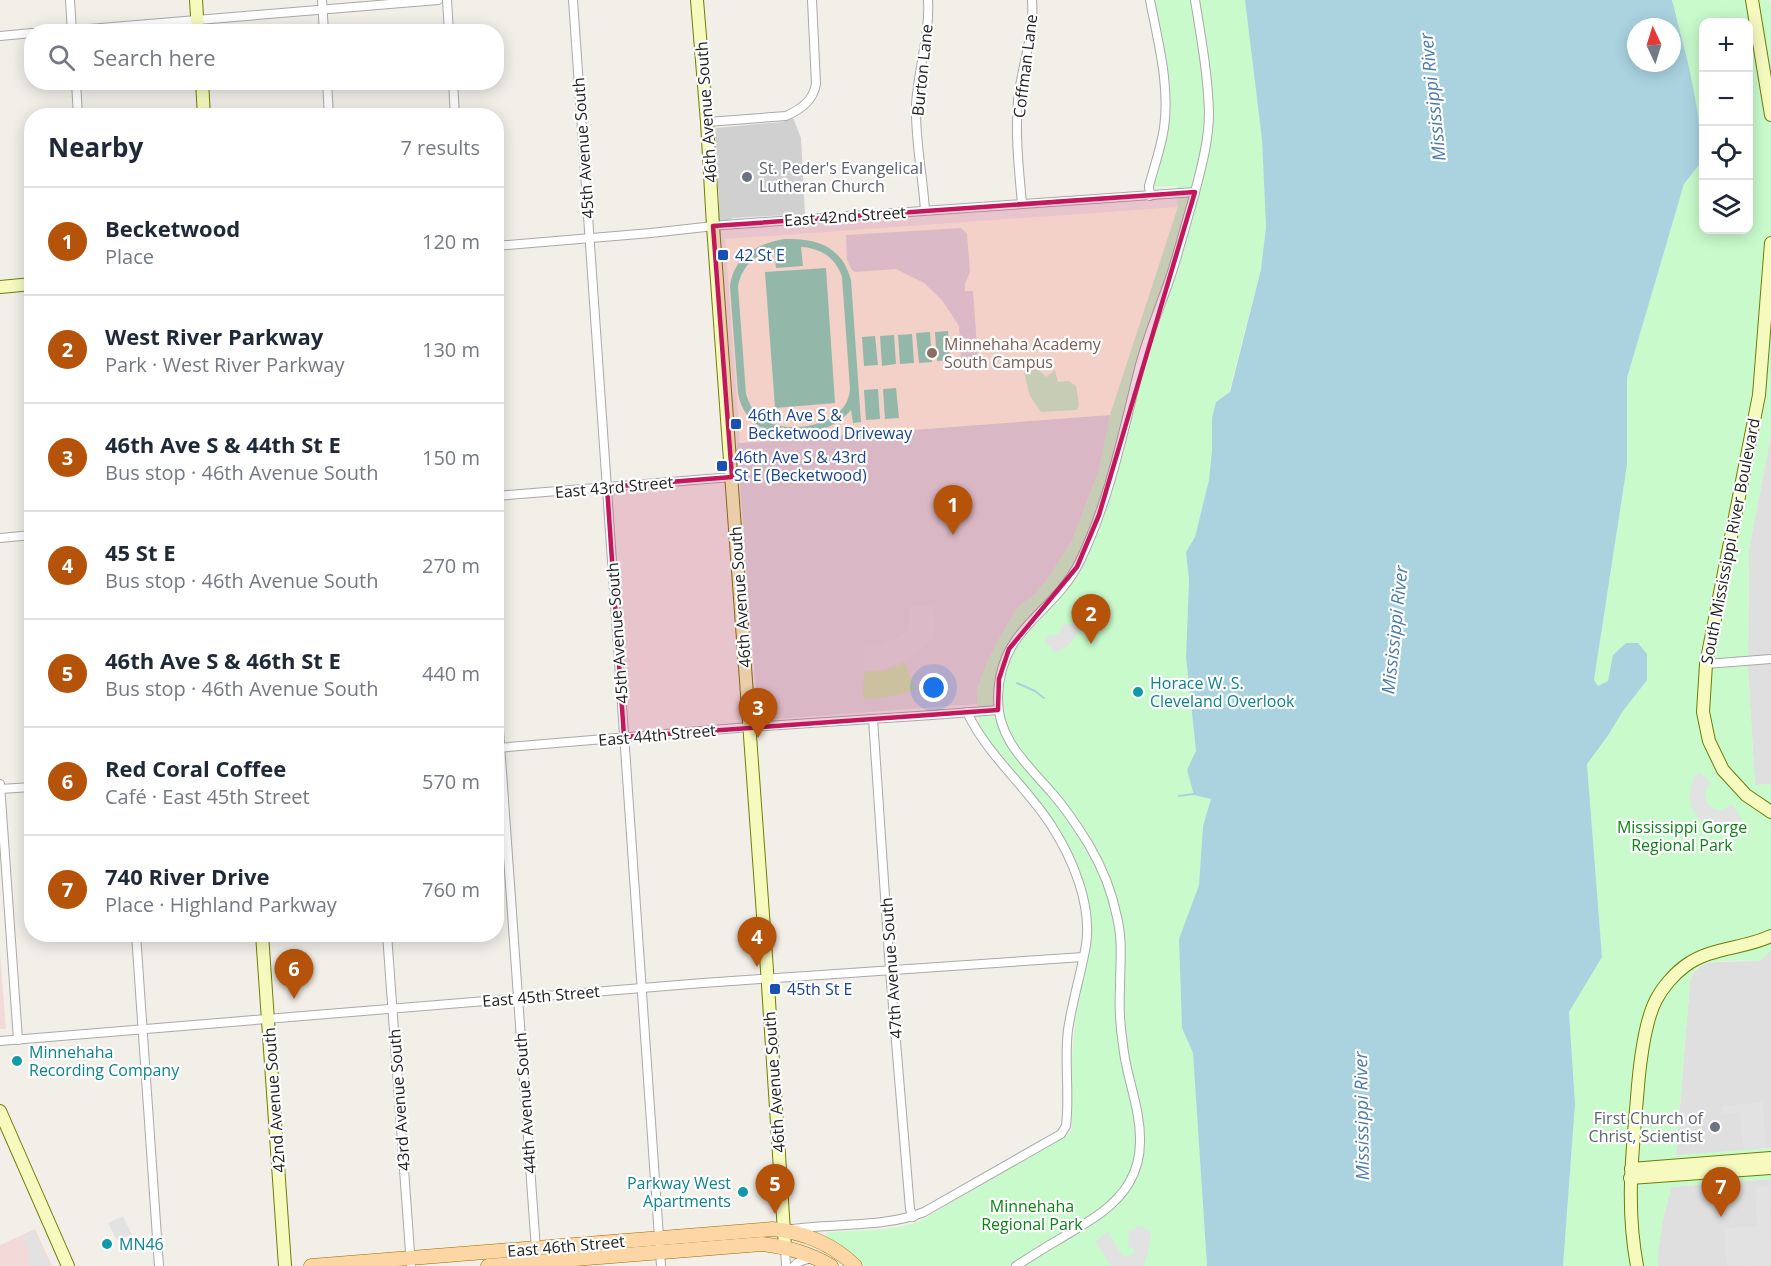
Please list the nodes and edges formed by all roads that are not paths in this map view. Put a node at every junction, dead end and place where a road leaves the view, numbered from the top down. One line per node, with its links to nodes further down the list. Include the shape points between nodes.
1 (70, 0): 14 (street)
2 (196, 0): 15 (street)
3 (438, 0): 13 (street)
4 (447, 0): 18 (street)
5 (573, 0): 36 (street, 45th Avenue South)
6 (697, 0): 30 (street, 46th Avenue South)
7 (812, 0): 30 (street, via 814,94 786,116)
8 (928, 0): 34 (street, Burton Lane, via 916,105)
9 (1032, 0): 33 (street, Coffman Lane, via 1032,31 1018,101)
10 (1150, 0): 32 (street, via 1164,72 1165,99 1164,128)
11 (1195, 0): 31 (street, via 1209,113)
12 (1752, 0): 29 (street)
13 (322, 5): 16 (street); 17 (street)
14 (72, 24)
15 (198, 24)
16 (210, 24)
17 (323, 24)
18 (448, 24)
19 (24, 34): 20 (street)
20 (0, 36)
21 (76, 90): 25 (street)
22 (202, 90): 26 (street)
23 (327, 90): 27 (street)
24 (453, 90): 28 (street)
25 (78, 108)
26 (204, 108)
27 (329, 108)
28 (455, 108)
29 (1771, 115)
30 (708, 122): 35 (street, 46th Avenue South)
31 (1195, 192): 32 (street, East 42nd Street); 48 (street, via 1144,353 1099,515 1071,577 1010,649 999,679)
32 (1149, 196): 33 (street, East 42nd Street)
33 (1022, 204): 34 (street, East 42nd Street)
34 (925, 211): 35 (street, East 42nd Street)
35 (713, 226): 36 (street, East 42nd Street); 41 (street, 46th Avenue South)
36 (589, 238): 38 (street, East 42nd Street); 42 (street, 45th Avenue South)
37 (1771, 243): 47 (street, South Mississippi River Boulevard, via 1759,396)
38 (504, 245)
39 (24, 286): 40 (street)
40 (0, 287)
41 (732, 477): 42 (street, East 43rd Street); 51 (street, 46th Avenue South)
42 (607, 487): 43 (street, East 43rd Street); 52 (street, 45th Avenue South)
43 (504, 495)
44 (24, 536): 45 (street)
45 (0, 538)
46 (1771, 659): 47 (street)
47 (1706, 664): 57 (street, South Mississippi River Boulevard, via 1703,712 1712,751 1734,783)
48 (998, 710): 49 (street, East 44th Street); 96 (street, via 1010,744 1072,819 1108,885 1118,920 1122,1044 1141,1146 1132,1177 1107,1209)
49 (967, 712): 50 (street, East 44th Street); 63 (street, East 46th Street, via 988,746 1052,826 1072,867 1086,910)
50 (873, 719): 51 (street, East 44th Street); 64 (street, 47th Avenue South)
51 (749, 727): 52 (street, East 44th Street); 65 (street, 46th Avenue South)
52 (624, 737): 53 (street, East 44th Street); 66 (street, 45th Avenue South)
53 (504, 748)
54 (0, 784): 56 (street)
55 (24, 788): 56 (street)
56 (0, 789): 71 (street)
57 (1771, 812)
58 (504, 817): 67 (street, 44th Avenue South)
59 (1771, 936): 77 (street, via 1695,959 1678,971 1656,1000 1641,1063)
60 (137, 942): 70 (street)
61 (263, 942): 69 (street, 42nd Avenue South)
62 (388, 942): 68 (street, 43rd Avenue South)
63 (1083, 957): 64 (street, East 45th Street); 78 (street, East 46th Street, via 1068,1029 1067,1117 1061,1134)
64 (890, 970): 65 (street, East 45th Street); 78 (street, 47th Avenue South)
65 (768, 978): 66 (street, East 45th Street); 79 (street, 46th Avenue South)
66 (643, 988): 67 (street, East 45th Street); 80 (street, 45th Avenue South)
67 (517, 998): 68 (street, East 45th Street); 82 (street, 44th Avenue South)
68 (392, 1009): 69 (street, East 45th Street); 85 (street, 43rd Avenue South)
69 (268, 1019): 70 (street, East 45th Street); 89 (street, 42nd Avenue South)
70 (142, 1029): 71 (street, East 45th Street); 88 (street)
71 (18, 1040): 72 (street, East 45th Street)
72 (0, 1041)
73 (0, 1111): 87 (street)
74 (1771, 1158): 75 (street)
75 (1746, 1165): 76 (street); 77 (street)
76 (1771, 1168)
77 (1631, 1174): 97 (street)
78 (913, 1217): 79 (street, East 46th Street)
79 (784, 1230): 80 (main road, East 46th Street); 81 (street, 46th Avenue South); 95 (main road, East 46th Street, via 818,1240)
80 (660, 1238): 82 (main road, East 46th Street); 84 (street, 45th Avenue South)
81 (785, 1247): 83 (main road, East 46th Street); 84 (main road, East 46th Street, via 750,1245); 92 (street, 46th Avenue South)
82 (536, 1248): 85 (main road, East 46th Street); 86 (street, 44th Avenue South)
83 (815, 1257): 93 (street); 94 (main road, East 46th Street)
84 (661, 1259): 86 (main road, East 46th Street)
85 (411, 1262): 90 (main road, East 46th Street)
86 (536, 1264): 91 (main road, East 46th Street)
87 (68, 1266)
88 (159, 1266)
89 (285, 1266)
90 (311, 1266)
91 (488, 1266)
92 (786, 1266)
93 (794, 1266)
94 (831, 1266)
95 (855, 1266)
96 (1016, 1266)
97 (1637, 1266)

